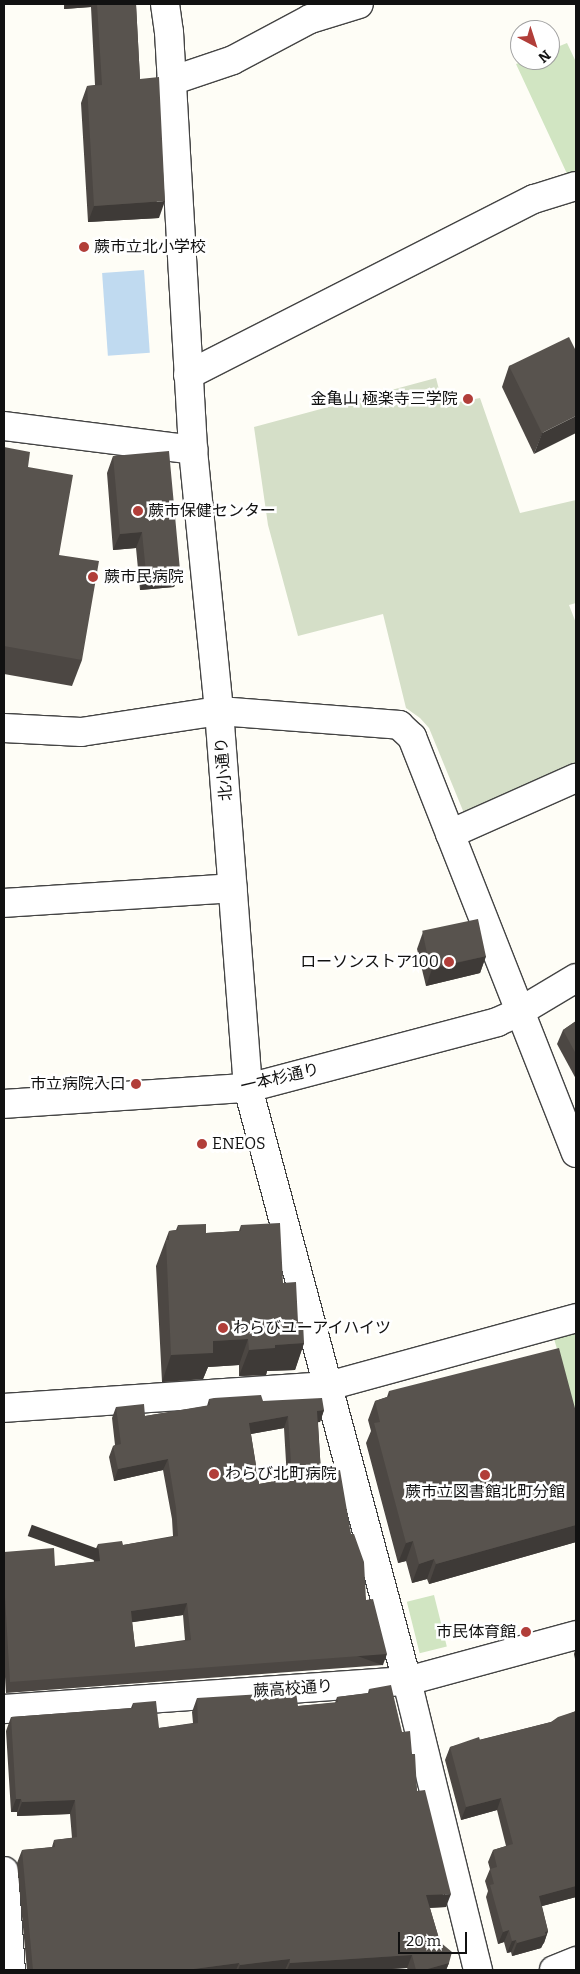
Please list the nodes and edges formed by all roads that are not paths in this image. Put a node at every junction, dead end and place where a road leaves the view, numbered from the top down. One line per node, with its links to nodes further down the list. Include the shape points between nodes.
1 (165, 4): 3 (street, 北小通り)
2 (358, 4): 3 (street, via 310,19 233,60)
3 (170, 82): 5 (street, 北小通り)
4 (576, 186): 5 (street, via 534,199)
5 (188, 375): 7 (street, 北小通り)
6 (4, 426): 7 (street)
7 (193, 450): 8 (street, 北小通り)
8 (219, 711): 9 (street, via 80,732); 11 (street, via 399,725 412,737); 12 (street, 北小通り)
9 (4, 728)
10 (576, 778): 11 (street)
11 (450, 834): 15 (street)
12 (234, 888): 13 (street); 16 (street, 北小通り)
13 (4, 904)
14 (576, 978): 15 (street, 一本杉通り)
15 (519, 1012): 16 (street, 一本杉通り, via 496,1022); 18 (street)
16 (248, 1088): 17 (street, 一本杉通り); 20 (street, 北小通り)
17 (4, 1104)
18 (576, 1153)
19 (576, 1318): 20 (street)
20 (328, 1386): 21 (street); 23 (street, 北小通り)
21 (4, 1408)
22 (576, 1634): 23 (street, 蕨高校通り)
23 (407, 1681): 24 (street, 蕨高校通り); 28 (street, 北小通り)
24 (4, 1709)
25 (4, 1871): 27 (street)
26 (576, 1961): 29 (street)
27 (11, 1970)
28 (478, 1970)
29 (554, 1970)

